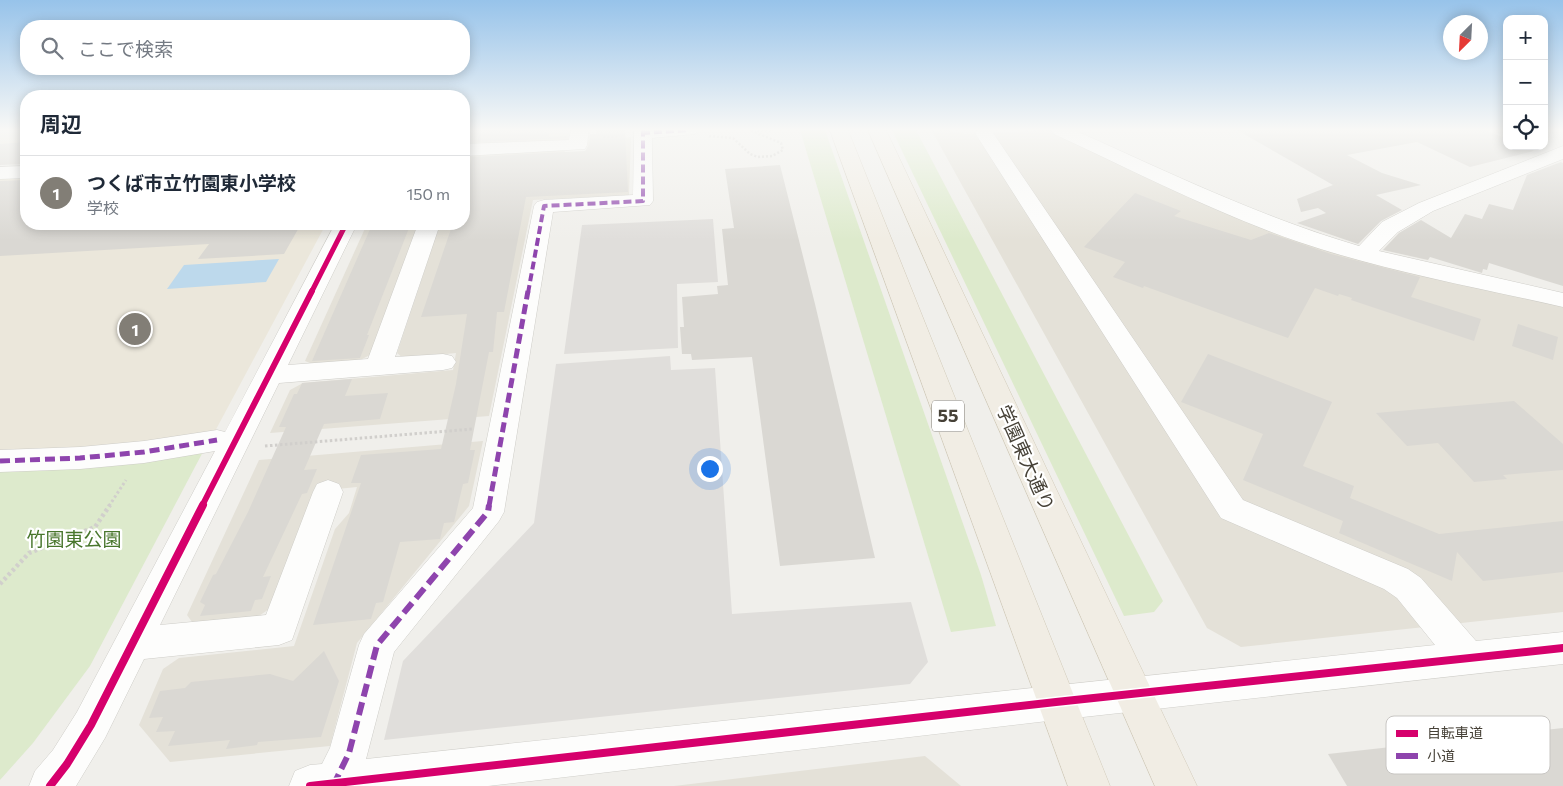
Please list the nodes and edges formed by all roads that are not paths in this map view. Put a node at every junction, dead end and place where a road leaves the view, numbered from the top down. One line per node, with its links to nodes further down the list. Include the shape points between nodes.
1 (646, 167): 24 (street, via 642,201 544,206 488,512 377,645 349,752)
2 (853, 167): 23 (main road, 55)
3 (894, 167): 22 (main road, 学園東大通り)
4 (1006, 167): 21 (street, via 1232,509 1409,588)
5 (1142, 167): 11 (street, via 1261,220)
6 (1527, 167): 11 (street, via 1417,212 1390,227)
7 (20, 172): 8 (street)
8 (0, 173)
9 (343, 230): 15 (street)
10 (427, 230): 14 (street)
11 (1363, 254): 12 (street)
12 (1563, 300)
13 (443, 362): 14 (street)
14 (378, 367): 15 (street)
15 (270, 376): 19 (street)
16 (217, 440): 17 (street, via 144,452)
17 (0, 461)
18 (328, 492): 19 (street, via 279,629)
19 (132, 644): 25 (street, via 91,725)
20 (1563, 648): 21 (street)
21 (1468, 658): 22 (street)
22 (1134, 693): 23 (street); 27 (main road, 学園東大通り)
23 (1056, 702): 24 (street); 26 (main road, 55)
24 (326, 785)
25 (50, 786)
26 (1089, 786)
27 (1176, 786)

